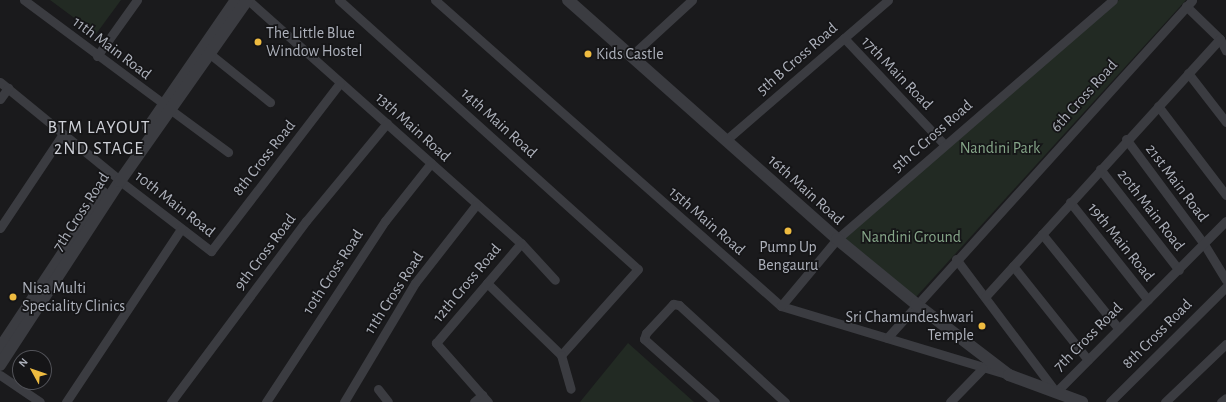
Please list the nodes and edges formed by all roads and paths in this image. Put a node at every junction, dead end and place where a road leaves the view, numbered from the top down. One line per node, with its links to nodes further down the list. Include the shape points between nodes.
1 (24, 0): 15 (street, 11th Main Road)
2 (137, 0): 15 (street)
3 (236, 0): 24 (street, 7th Cross Road)
4 (247, 0): 14 (street, 7th Cross Road); 19 (street, 13th Main Road)
5 (339, 0): 61 (street, 14th Main Road, via 638,269)
6 (435, 0): 56 (street, 15th Main Road)
7 (568, 0): 16 (street, 16th Main Road)
8 (692, 0): 16 (street)
9 (888, 0): 12 (street, 5th B Cross Road)
10 (1113, 0): 30 (street, 5th C Cross Road)
11 (1189, 3): 13 (street); 46 (street, 6th Cross Road)
12 (844, 38): 28 (street, 5th B Cross Road); 30 (street, 17th Main Road)
13 (1223, 44): 17 (street)
14 (210, 54): 22 (street); 24 (street, 7th Cross Road)
15 (97, 56): 24 (street, 11th Main Road)
16 (631, 56): 28 (street, 16th Main Road)
17 (1188, 73): 23 (street); 25 (street)
18 (0, 82): 20 (street, 10th Main Road)
19 (340, 83): 26 (street, 13th Main Road); 45 (street, 8th Cross Road)
20 (8, 88): 21 (street); 27 (street, 10th Main Road)
21 (0, 99)
22 (270, 102)
23 (1158, 106): 29 (street); 35 (street)
24 (167, 107): 31 (street, 11th Main Road); 34 (street, 7th Cross Road)
25 (1226, 122)
26 (387, 123): 32 (street, 13th Main Road); 74 (street, 9th Cross Road, via 306,221)
27 (63, 134): 34 (street, 10th Main Road); 39 (street)
28 (726, 140): 42 (street, 16th Main Road)
29 (1126, 140): 33 (street); 44 (street, 21st Main Road)
30 (945, 145): 42 (street, 5th C Cross Road)
31 (228, 152)
32 (431, 163): 37 (street, 13th Main Road); 75 (street, 10th Cross Road, via 385,221)
33 (1100, 169): 36 (street); 48 (street, 20th Main Road)
34 (118, 178): 40 (street, 10th Main Road); 60 (street, 7th Cross Road); 63 (street, 7th Cross Road)
35 (1226, 195)
36 (1070, 202): 41 (street); 54 (street, 19th Main Road)
37 (476, 205): 43 (street, 13th Main Road); 76 (street, 11th Cross Road, via 415,283)
38 (1226, 221): 44 (street, 7th Cross Road)
39 (0, 228)
40 (181, 229): 45 (street, 10th Main Road); 73 (street)
41 (1042, 234): 47 (street); 57 (street)
42 (836, 239): 55 (street, 16th Main Road); 56 (street, 5th C Cross Road)
43 (521, 243): 49 (street, 13th Main Road); 51 (street, 12th Cross Road)
44 (1204, 244): 48 (street, 7th Cross Road); 50 (street, 21st Main Road)
45 (210, 251)
46 (956, 259): 53 (street, 7th Cross Road); 55 (street, 6th Cross Road)
47 (1013, 266): 53 (street); 62 (street)
48 (1179, 270): 54 (street, 7th Cross Road)
49 (554, 280)
50 (1226, 280)
51 (487, 283): 61 (street); 70 (street, 12th Cross Road, via 436,343)
52 (1226, 287): 83 (street, 8th Cross Road)
53 (985, 297): 69 (street, 7th Cross Road)
54 (1148, 300): 57 (street, 7th Cross Road)
55 (916, 304): 58 (street, 6th Cross Road); 66 (street, 16th Main Road)
56 (781, 306): 58 (street, 15th Main Road)
57 (1118, 329): 62 (street, 7th Cross Road)
58 (887, 338): 64 (street, 15th Main Road)
59 (1226, 344): 84 (street)
60 (0, 348)
61 (561, 355): 68 (street)
62 (1088, 360): 69 (street, 7th Cross Road)
63 (0, 365)
64 (983, 368): 66 (street, 15th Main Road); 81 (street)
65 (0, 374): 72 (street)
66 (1009, 375): 69 (street, 16th Main Road)
67 (378, 388): 77 (street)
68 (571, 389)
69 (1056, 392): 82 (street, 16th Main Road)
70 (485, 398): 78 (street)
71 (1226, 398): 85 (street)
72 (40, 402)
73 (66, 402)
74 (171, 402)
75 (266, 402)
76 (344, 402)
77 (388, 402)
78 (474, 402)
79 (715, 402): 80 (street, via 644,339 646,333 673,304 679,305)
80 (785, 402)
81 (950, 402)
82 (1082, 402)
83 (1110, 402)
84 (1165, 402)
85 (1221, 402)

